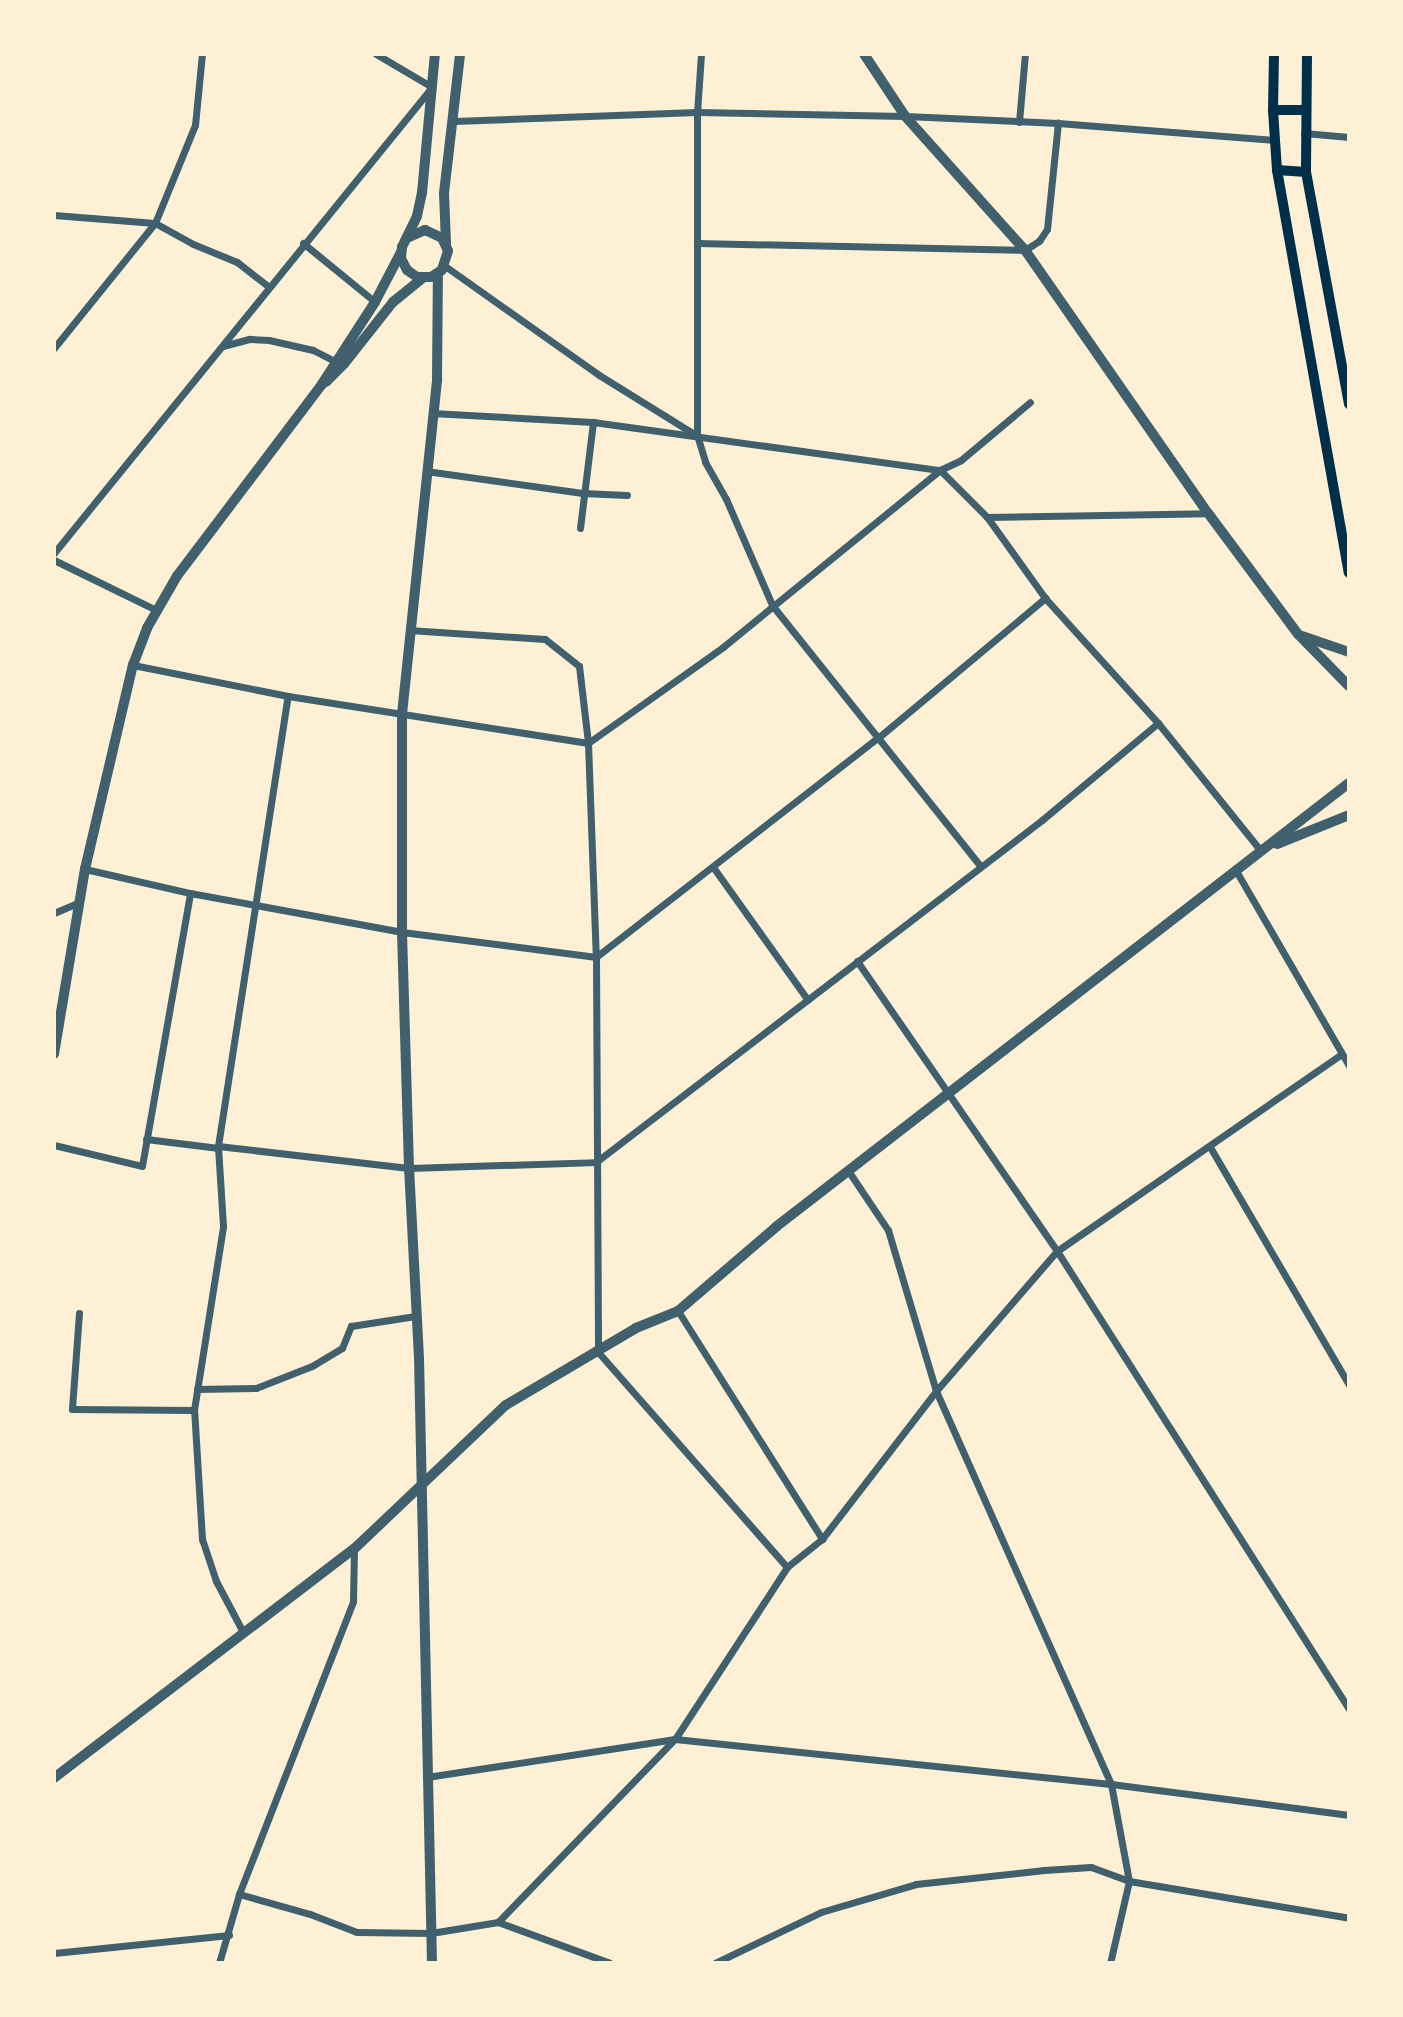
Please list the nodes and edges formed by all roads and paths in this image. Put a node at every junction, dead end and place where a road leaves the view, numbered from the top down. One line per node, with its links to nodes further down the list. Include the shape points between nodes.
1 (202, 54): 24 (street, via 195,125)
2 (376, 54): 10 (street)
3 (435, 54): 10 (street)
4 (460, 54): 15 (street)
5 (701, 54): 13 (street)
6 (864, 54): 14 (street)
7 (1025, 54): 16 (street)
8 (1274, 54): 11 (main road)
9 (1307, 54): 12 (main road)
10 (432, 87): 25 (street, via 422,193); 26 (street)
11 (1273, 110): 12 (main road); 20 (main road)
12 (1304, 110): 18 (main road)
13 (697, 112): 14 (street); 15 (street); 27 (street)
14 (905, 116): 16 (street); 29 (street)
15 (454, 121): 28 (street, via 444,193)
16 (1019, 122): 17 (street)
17 (1058, 123): 20 (street); 29 (street, via 1047,229)
18 (1304, 134): 19 (street); 22 (main road)
19 (1349, 137)
20 (1275, 140): 21 (main road)
21 (1278, 170): 22 (main road); 53 (main road)
22 (1306, 172): 40 (main road)
23 (54, 215): 24 (street)
24 (155, 223): 33 (street, via 237,262); 36 (street)
25 (407, 238): 28 (street, via 418,231 431,231); 30 (street)
26 (303, 243): 33 (street); 34 (street)
27 (697, 243): 29 (street); 43 (street)
28 (446, 244): 31 (street)
29 (1024, 250): 48 (street)
30 (401, 252): 32 (street, via 407,270); 34 (street)
31 (442, 270): 32 (street); 41 (street); 43 (street)
32 (424, 278): 38 (street, via 393,302 344,364)
33 (268, 286): 35 (street)
34 (375, 302): 37 (street)
35 (223, 346): 37 (street, via 260,339 305,348); 51 (street)
36 (54, 348)
37 (335, 361): 38 (street)
38 (322, 384): 56 (street)
39 (1030, 402): 44 (street, via 961,460)
40 (1349, 404)
41 (432, 414): 42 (street); 45 (street)
42 (593, 422): 43 (street); 46 (street)
43 (697, 435): 44 (street); 55 (street)
44 (940, 470): 49 (street); 55 (street)
45 (426, 471): 46 (street); 57 (street)
46 (582, 493): 47 (street); 50 (street)
47 (627, 495)
48 (1208, 513): 49 (street); 58 (street)
49 (987, 517): 54 (street)
50 (580, 528)
51 (54, 553)
52 (54, 560): 56 (street)
53 (1349, 573)
54 (1045, 598): 64 (street); 65 (street)
55 (772, 605): 65 (street); 66 (street, via 723,647)
56 (156, 610): 60 (street)
57 (408, 630): 63 (street); 66 (street, via 545,639 579,666)
58 (1298, 634): 59 (street); 61 (street)
59 (1349, 652)
60 (133, 666): 62 (street); 73 (street)
61 (1349, 686)
62 (288, 696): 63 (street); 76 (street)
63 (402, 714): 66 (street); 78 (street)
64 (1158, 723): 69 (street); 70 (street)
65 (879, 737): 70 (street); 71 (street)
66 (588, 743): 79 (street)
67 (1349, 783): 69 (street)
68 (1349, 815): 69 (street)
69 (1261, 851): 72 (street)
70 (980, 866): 80 (street)
71 (713, 867): 79 (street); 81 (street)
72 (1235, 869): 83 (street); 85 (street)
73 (85, 870): 74 (street); 75 (street)
74 (190, 893): 76 (street); 86 (street)
75 (78, 903): 77 (street); 82 (street)
76 (258, 906): 78 (street); 88 (street)
77 (54, 913)
78 (402, 932): 79 (street); 91 (street)
79 (596, 957): 90 (street)
80 (857, 961): 81 (street); 85 (street)
81 (808, 1000): 90 (street)
82 (54, 1054)
83 (1342, 1054): 84 (street); 89 (street)
84 (1349, 1066)
85 (951, 1093): 92 (street); 93 (street)
86 (146, 1139): 87 (street, via 142,1166); 88 (street)
87 (54, 1145)
88 (218, 1147): 91 (street); 99 (street, via 223,1226)
89 (1210, 1147): 93 (street); 98 (street)
90 (596, 1162): 91 (street); 97 (street)
91 (409, 1168): 96 (street)
92 (849, 1172): 94 (street, via 777,1226); 100 (street, via 888,1230)
93 (1057, 1251): 100 (street); 107 (street)
94 (678, 1311): 97 (street, via 636,1328); 103 (street)
95 (79, 1313): 101 (street, via 72,1409)
96 (415, 1316): 99 (street, via 351,1326 342,1348 312,1366 256,1388); 102 (street)
97 (598, 1352): 102 (street, via 506,1405); 105 (street)
98 (1349, 1385)
99 (197, 1389): 101 (street)
100 (936, 1391): 103 (street); 111 (street)
101 (194, 1410): 106 (street, via 202,1539 216,1581)
102 (421, 1484): 104 (street); 109 (street)
103 (822, 1539): 105 (street)
104 (354, 1549): 106 (street); 114 (street, via 353,1601)
105 (787, 1567): 108 (street)
106 (243, 1632): 110 (street)
107 (1349, 1709)
108 (676, 1739): 109 (street); 111 (street); 116 (street)
109 (427, 1777): 117 (street)
110 (54, 1778)
111 (1111, 1784): 112 (street); 113 (street)
112 (1349, 1815)
113 (1129, 1881): 115 (street); 123 (street, via 1091,1867 916,1884 821,1912); 124 (street)
114 (239, 1894): 117 (street, via 357,1932); 118 (street)
115 (1349, 1918)
116 (498, 1922): 117 (street); 122 (street)
117 (431, 1933): 121 (street)
118 (229, 1935): 119 (street); 120 (street)
119 (54, 1953)
120 (219, 1963)
121 (432, 1963)
122 (610, 1963)
123 (715, 1963)
124 (1110, 1963)

